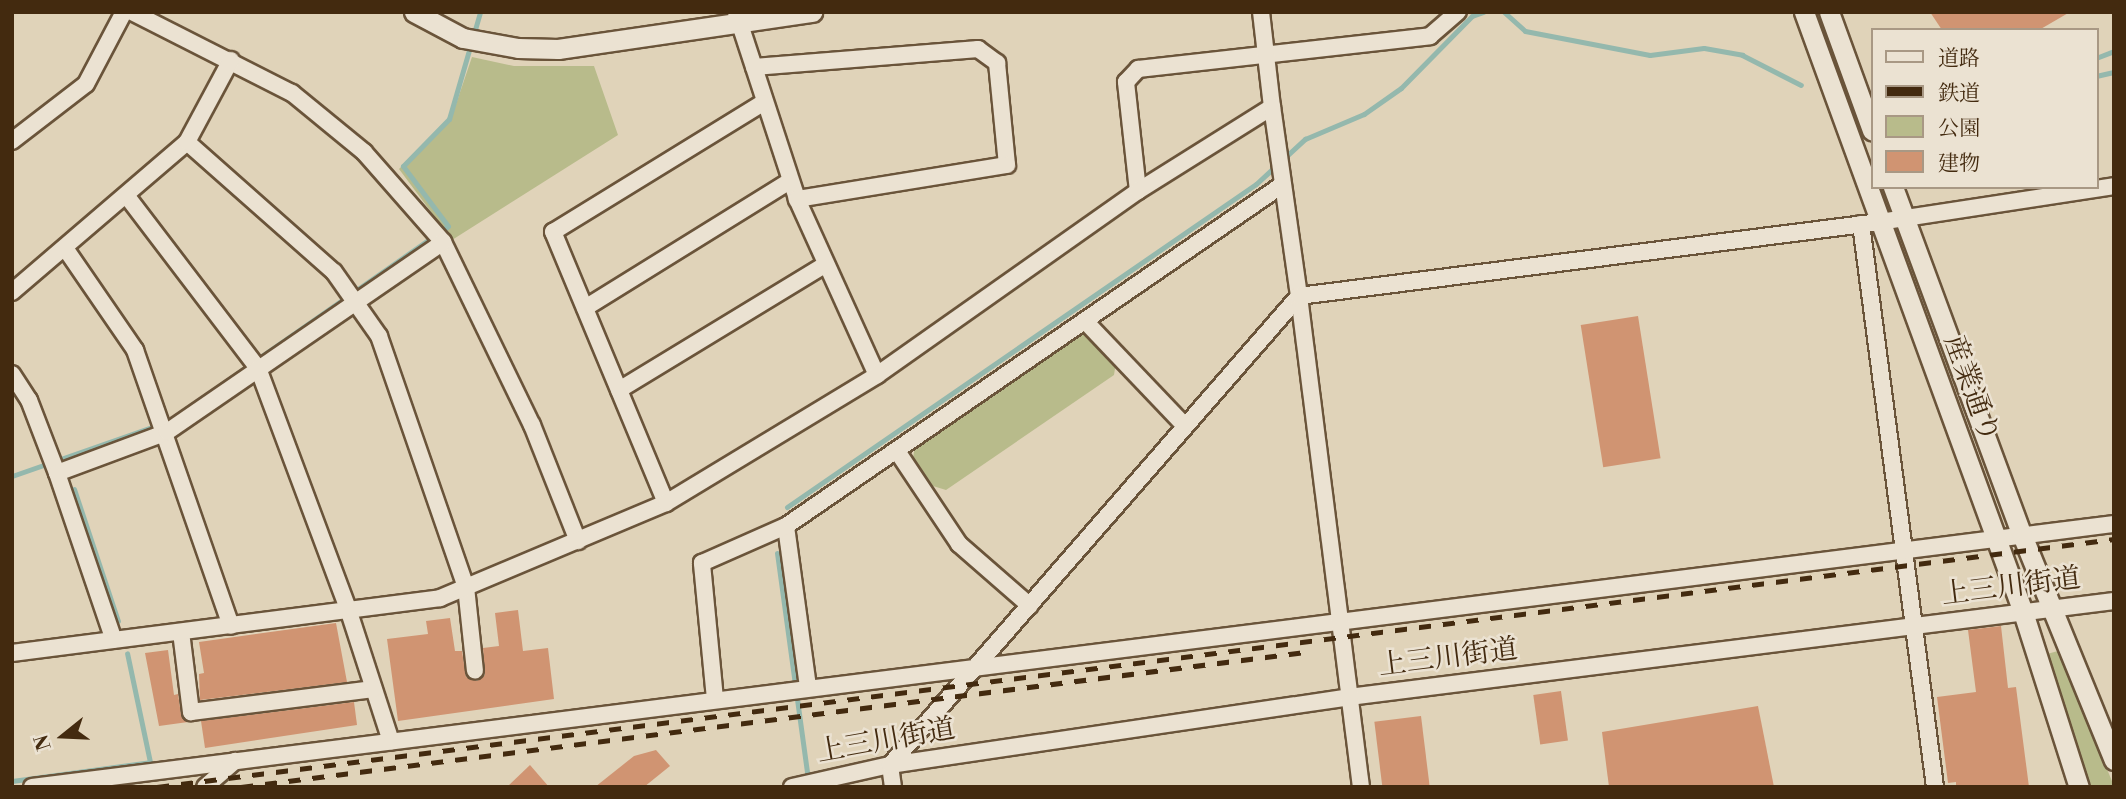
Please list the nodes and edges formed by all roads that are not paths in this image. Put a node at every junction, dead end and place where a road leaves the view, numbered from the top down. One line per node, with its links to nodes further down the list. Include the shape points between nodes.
1 (124, 12): 16 (street, via 86,84)
2 (132, 12): 11 (street)
3 (414, 12): 9 (street, via 463,38 518,48 558,49)
4 (812, 12): 9 (street)
5 (1261, 12): 10 (street)
6 (1458, 12): 10 (street, via 1430,36)
7 (1804, 12): 26 (street, 産業通り)
8 (1829, 12): 15 (street)
9 (737, 18): 12 (street)
10 (1266, 55): 14 (street); 22 (street, via 1138,69 1126,82)
11 (231, 60): 17 (street); 27 (street, via 292,93 364,152)
12 (754, 67): 13 (street); 24 (street, via 978,49 998,63 1007,165)
13 (763, 103): 18 (street); 33 (street, via 553,232)
14 (1272, 107): 19 (street); 22 (street)
15 (1870, 125)
16 (12, 141)
17 (187, 142): 23 (street); 32 (street, via 334,272)
18 (790, 181): 24 (street); 33 (street)
19 (1282, 185): 31 (street); 34 (street)
20 (1894, 189): 25 (street, 産業通り)
21 (2094, 189): 25 (street)
22 (1138, 191): 37 (street)
23 (126, 194): 28 (street); 35 (street)
24 (797, 199): 29 (street)
25 (1904, 218): 26 (street); 46 (street, 産業通り)
26 (1870, 223): 31 (street); 47 (street, 産業通り); 49 (street)
27 (443, 242): 32 (street); 48 (street, via 532,425)
28 (65, 248): 30 (street); 40 (street, via 135,350)
29 (826, 264): 37 (street); 38 (street)
30 (12, 292)
31 (1299, 296): 39 (street); 56 (street)
32 (355, 302): 35 (street); 50 (street, via 379,336)
33 (585, 308): 38 (street)
34 (1085, 321): 39 (street); 41 (street)
35 (258, 368): 40 (street); 54 (street)
36 (12, 374): 42 (street, via 29,400)
37 (877, 375): 43 (street)
38 (619, 390): 43 (street)
39 (1185, 426): 52 (street)
40 (167, 432): 42 (street); 57 (street)
41 (897, 451): 45 (street); 52 (street, via 959,544)
42 (57, 473): 60 (street)
43 (666, 503): 48 (street)
44 (2114, 524): 46 (street)
45 (786, 526): 64 (street); 67 (street, via 702,563)
46 (2022, 536): 47 (street); 53 (street, 産業通り)
47 (1997, 539): 49 (street); 55 (street, 産業通り)
48 (578, 541): 50 (street)
49 (1904, 552): 56 (street); 58 (street)
50 (466, 587): 54 (street, via 440,598); 63 (street)
51 (2114, 601): 53 (street, 上三川街道)
52 (1030, 607): 62 (street)
53 (2051, 609): 55 (street, 上三川街道); 69 (street, 産業通り)
54 (349, 612): 57 (street); 65 (street)
55 (2023, 612): 58 (street, 上三川街道); 78 (street, 産業通り)
56 (1339, 622): 62 (street); 66 (street)
57 (231, 626): 59 (street)
58 (1914, 626): 66 (street, 上三川街道); 77 (street)
59 (181, 632): 60 (street); 65 (street, via 191,712)
60 (114, 640): 61 (street)
61 (12, 653)
62 (978, 667): 64 (street); 71 (street)
63 (475, 671)
64 (808, 687): 67 (street)
65 (374, 689): 68 (street)
66 (1349, 697): 71 (street, 上三川街道); 76 (street)
67 (715, 699): 68 (street)
68 (391, 741): 70 (street)
69 (2114, 760)
70 (235, 761): 72 (street); 73 (street)
71 (890, 765): 74 (street, 上三川街道); 75 (street)
72 (32, 787)
73 (205, 787)
74 (792, 787)
75 (893, 787)
76 (1361, 787)
77 (1935, 787)
78 (2079, 787)

